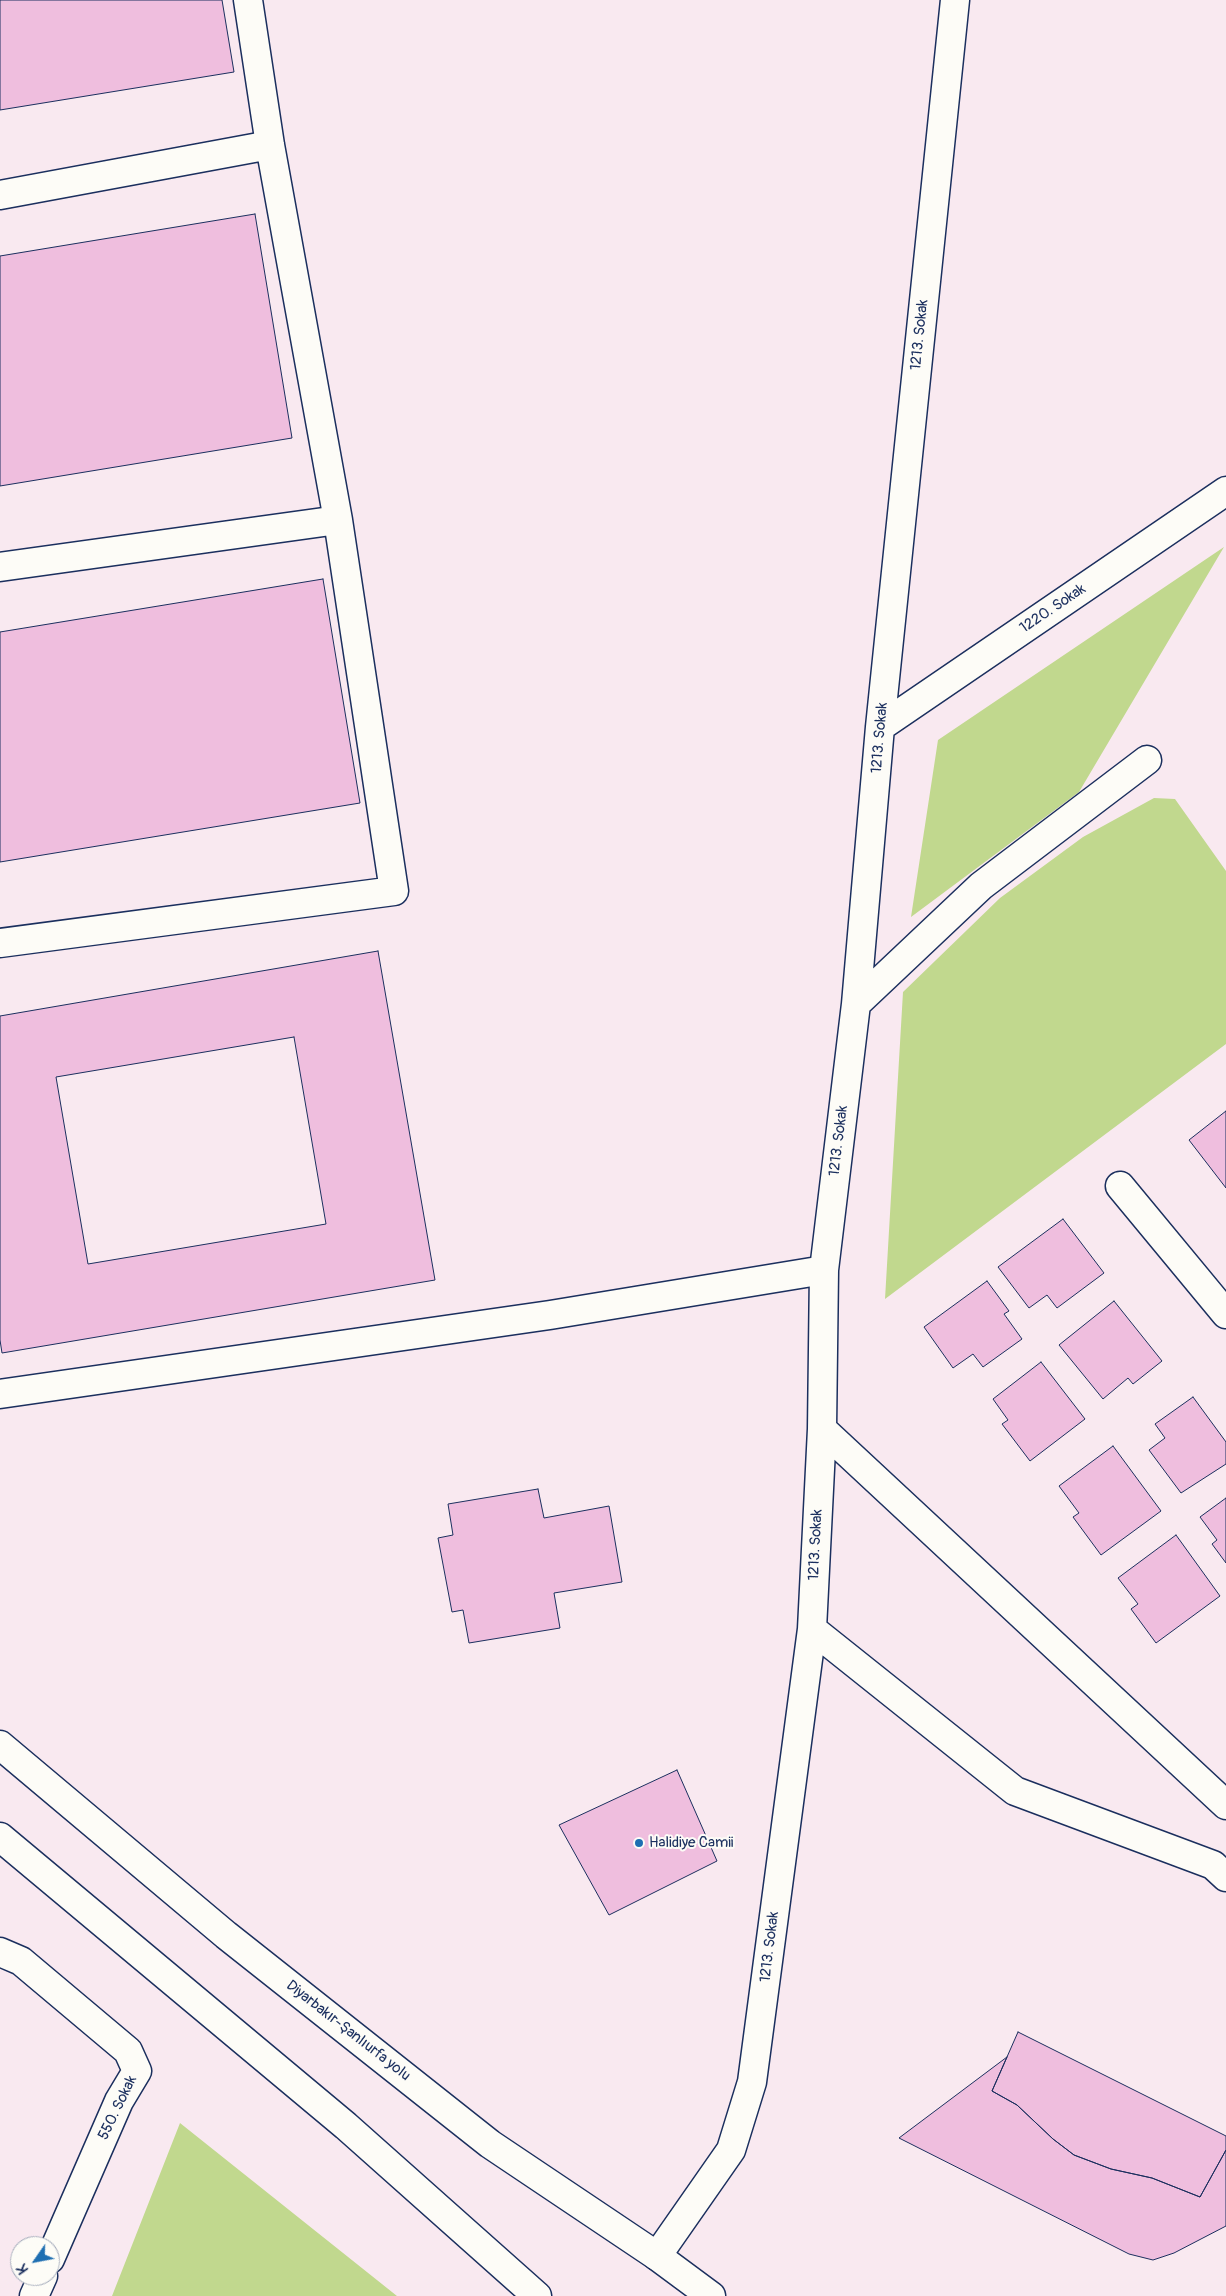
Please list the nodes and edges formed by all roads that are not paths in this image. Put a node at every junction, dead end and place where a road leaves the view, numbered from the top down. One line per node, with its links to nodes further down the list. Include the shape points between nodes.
1 (248, 0): 3 (main road)
2 (955, 0): 8 (main road, 1213. Sokak)
3 (270, 145): 4 (main road); 6 (main road)
4 (0, 195)
5 (1226, 491): 8 (main road, 1220. Sokak)
6 (338, 520): 7 (main road); 10 (main road, via 394,891)
7 (0, 567)
8 (880, 727): 11 (main road, 1213. Sokak)
9 (1147, 760): 11 (main road, via 981,886)
10 (0, 943)
11 (856, 1004): 13 (main road, 1213. Sokak)
12 (1120, 1186): 14 (main road)
13 (824, 1270): 15 (main road, via 540,1316); 16 (main road, 1213. Sokak)
14 (1226, 1314)
15 (0, 1394)
16 (822, 1429): 17 (main road, 1213. Sokak); 19 (main road)
17 (812, 1630): 21 (main road, via 1015,1791); 24 (main road, 1213. Sokak, via 752,2082 731,2150)
18 (0, 1745): 24 (main road, Diyarbakır-Şanlıurfa yolu, via 226,1935 490,2144)
19 (1226, 1805)
20 (0, 1837): 25 (main road, via 346,2126)
21 (1222, 1863)
22 (0, 1952): 23 (main road, 550. Sokak, via 21,1961 128,2051 137,2071 119,2101)
23 (60, 2236)
24 (657, 2256): 26 (main road, Diyarbakır-Şanlıurfa yolu)
25 (537, 2296)
26 (711, 2296)

